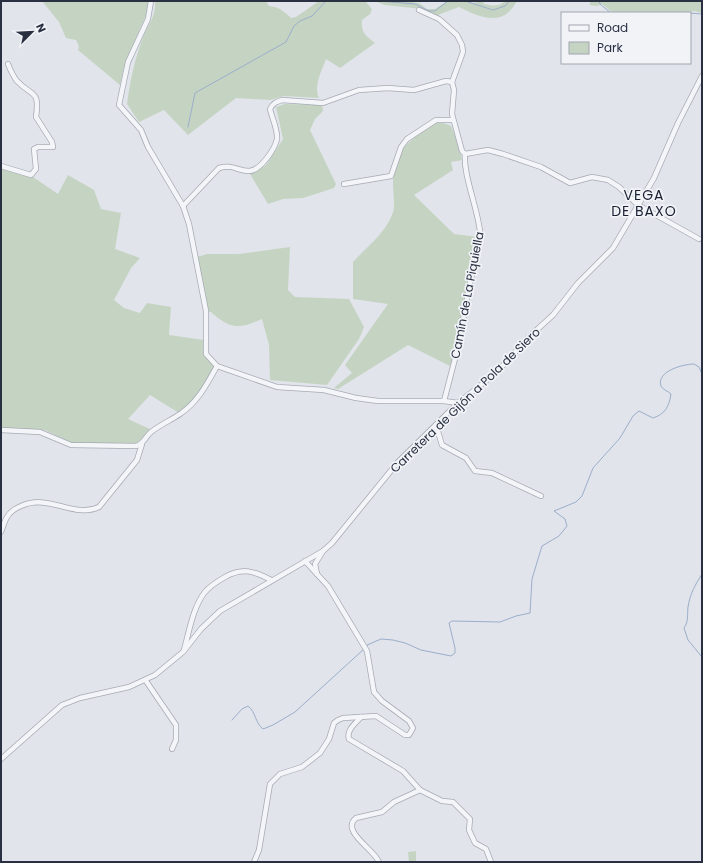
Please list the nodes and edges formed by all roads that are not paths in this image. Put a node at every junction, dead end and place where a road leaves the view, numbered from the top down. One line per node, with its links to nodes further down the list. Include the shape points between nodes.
1 (151, 1): 10 (street, via 148,19 128,62 119,105 141,130 148,147)
2 (419, 10): 5 (street, Camín de La Piquiella, via 433,16 457,35 462,45 463,52)
3 (8, 64): 8 (street, via 18,81 34,93 38,104 36,117 53,147 34,149 36,169 31,175)
4 (702, 76): 11 (street, Carretera de Gijón a Pola de Siero, via 678,123 664,158)
5 (452, 82): 6 (street, Camín de La Piquiella); 10 (street, via 446,81 414,90 359,90 323,103 287,100 276,102 270,109 277,139 261,164 249,171 233,166 219,168)
6 (452, 120): 7 (street, Camín de La Piquiella); 9 (street, via 436,120 407,139 397,155 391,176)
7 (465, 154): 11 (street, via 488,150 503,154 541,167 570,183 592,177 608,180); 14 (street, Camín de La Piquiella, via 480,232 457,351)
8 (1, 166)
9 (344, 184)
10 (183, 206): 13 (street, via 189,224 206,311 206,354)
11 (638, 206): 12 (street); 15 (street, Carretera de Gijón a Pola de Siero, via 613,248 578,283 553,315 496,373)
12 (699, 239)
13 (217, 366): 14 (street, via 276,387 324,390 378,401); 18 (street, via 202,393 182,413 152,432)
14 (444, 400): 15 (street)
15 (458, 403): 16 (street, Carretera de Gijón a Pola de Siero)
16 (436, 425): 19 (street, via 442,446 466,458 475,471 492,473); 21 (street, Carretera de Gijón a Pola de Siero, via 398,462)
17 (1, 430): 18 (street, via 40,432 70,445)
18 (142, 444): 20 (street, via 137,460 99,507 85,510 46,502 30,502 12,512)
19 (541, 496)
20 (1, 532)
21 (323, 551): 22 (street, Carretera de Gijón a Pola de Siero); 23 (street)
22 (307, 560): 23 (street); 24 (street); 25 (street, Carretera de Gijón a Pola de Siero)
23 (315, 564): 24 (street)
24 (318, 576): 28 (street, via 328,586 367,651 374,692 412,725 413,732 405,735 376,716)
25 (271, 580): 26 (street, Carretera de Gijón a Pola de Siero, via 212,617); 26 (street, via 250,571 237,570 215,583 205,592 198,606)
26 (183, 652): 27 (street, Carretera de Gijón a Pola de Siero)
27 (146, 680): 29 (street, via 176,725 176,740); 30 (street, Carretera de Gijón a Pola de Siero, via 130,687 80,698 62,705)
28 (361, 717): 33 (street, via 350,730 349,739 403,771); 34 (street, via 338,720 334,723 329,739 320,753 302,767 280,774 270,784 259,850)
29 (172, 749)
30 (8, 752): 31 (street); 32 (street, Carretera de Gijón a Pola de Siero)
31 (1, 753)
32 (1, 759)
33 (420, 790): 35 (street, via 394,802 382,812 353,820 353,832); 36 (street, via 442,801 454,802 468,815 471,837 475,843 486,849)
34 (254, 862)
35 (379, 862)
36 (491, 862)

